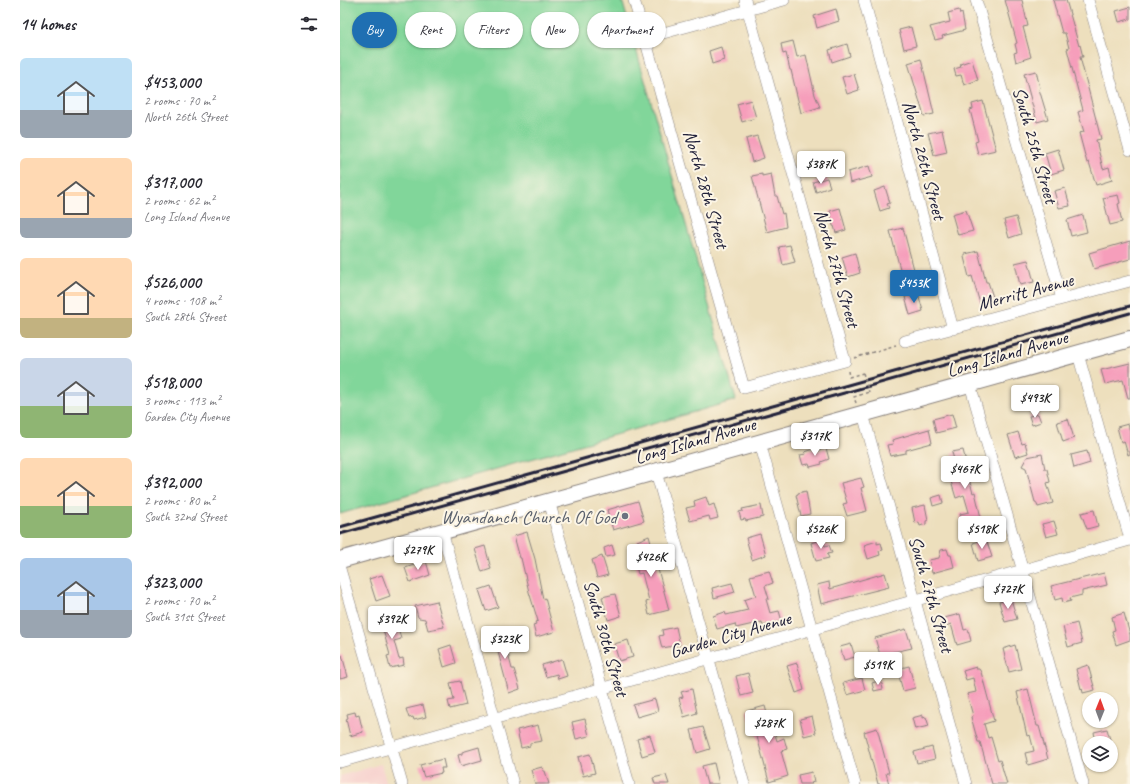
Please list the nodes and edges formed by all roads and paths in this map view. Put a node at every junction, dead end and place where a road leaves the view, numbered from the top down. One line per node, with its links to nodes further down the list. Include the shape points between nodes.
1 (634, 0): 7 (street, North 28th Street)
2 (784, 0): 6 (street)
3 (864, 0): 13 (street, North 26th Street)
4 (976, 0): 12 (street, South 25th Street)
5 (1088, 0): 10 (street)
6 (746, 5): 8 (street); 17 (street, North 27th Street)
7 (637, 12)
8 (666, 31)
9 (648, 48): 17 (street, North 28th Street, via 744,388)
10 (1130, 150)
11 (1130, 281): 12 (street, Merritt Avenue)
12 (1062, 299): 13 (street, Merritt Avenue)
13 (953, 329): 15 (street, Merritt Avenue)
14 (1130, 339): 16 (street, Long Island Avenue)
15 (905, 342): 17 (path)
16 (1078, 354): 19 (street, Long Island Avenue); 25 (street)
17 (845, 361)
18 (850, 377): 20 (path, bridge, via 863,373 869,392 855,396)
19 (970, 384): 20 (street, Long Island Avenue); 28 (street)
20 (860, 409): 21 (street, Long Island Avenue); 29 (street, South 27th Street)
21 (760, 443): 22 (street, Long Island Avenue); 30 (street)
22 (656, 472): 23 (street, Long Island Avenue); 31 (street)
23 (549, 501): 24 (street, Long Island Avenue); 32 (street, South 30th Street)
24 (442, 531): 26 (street, Long Island Avenue); 33 (street)
25 (1130, 540): 28 (street, Garden City Avenue)
26 (340, 560)
27 (340, 569): 34 (street)
28 (1022, 570): 29 (street, Garden City Avenue); 42 (street)
29 (915, 600): 30 (street, Garden City Avenue); 41 (street, South 27th Street)
30 (812, 629): 31 (street, Garden City Avenue); 40 (street)
31 (709, 658): 32 (street, Garden City Avenue); 39 (street)
32 (602, 688): 33 (street, Garden City Avenue); 38 (street, South 30th Street)
33 (494, 719): 34 (street, Garden City Avenue); 37 (street)
34 (392, 748): 35 (street, Garden City Avenue); 36 (street)
35 (340, 762)
36 (402, 784)
37 (513, 784)
38 (629, 784)
39 (744, 784)
40 (855, 784)
41 (966, 784)
42 (1083, 784)

